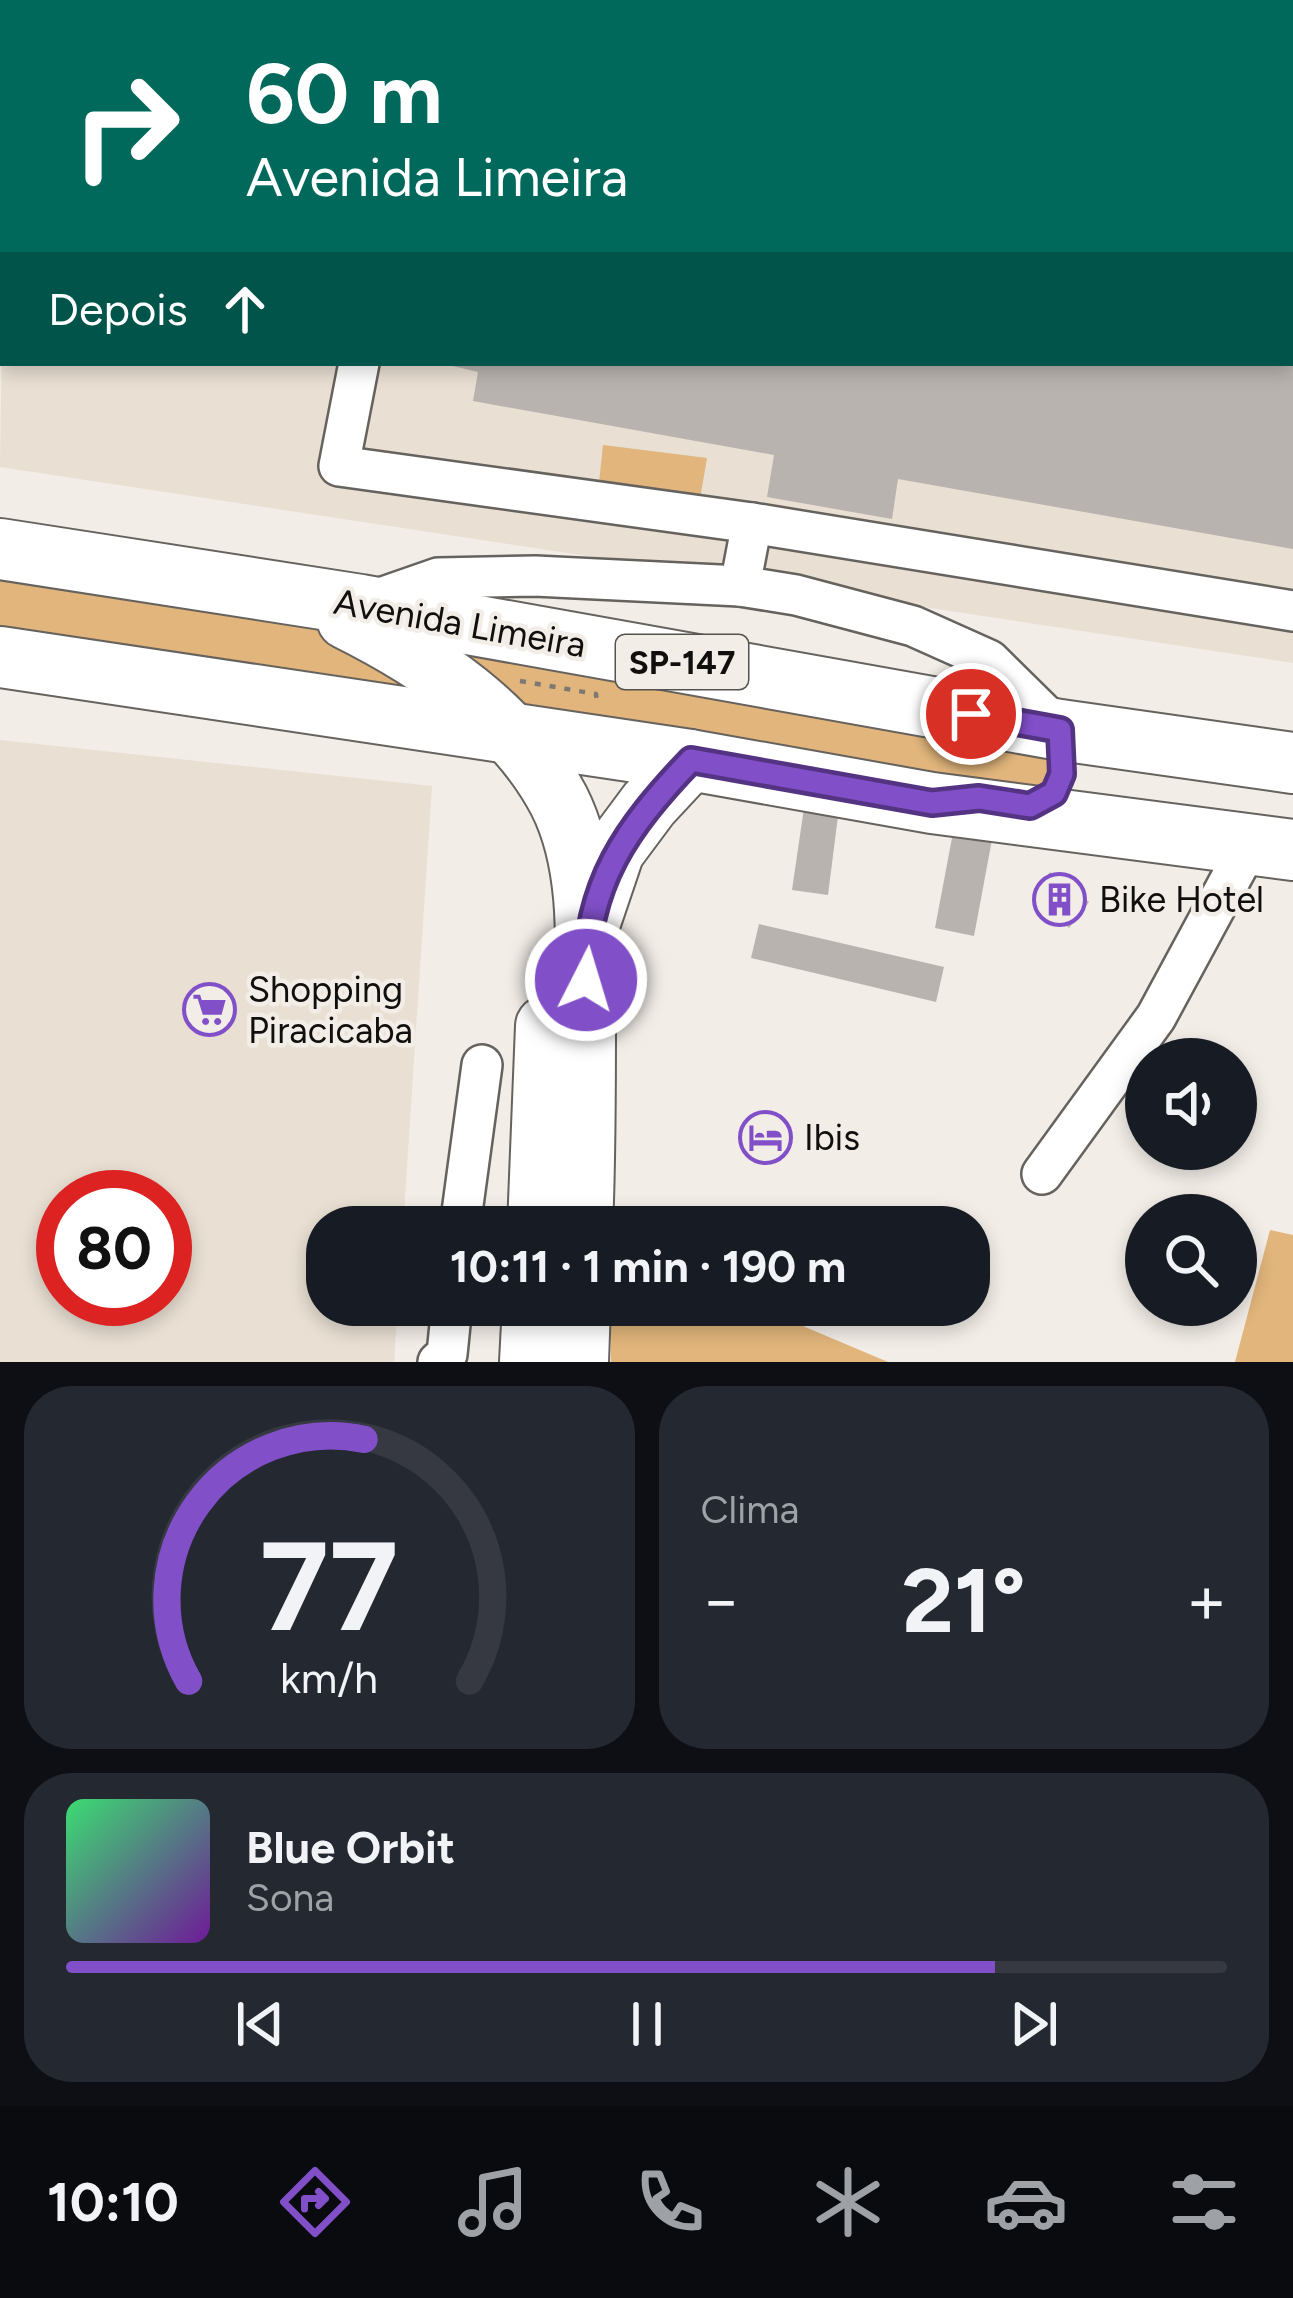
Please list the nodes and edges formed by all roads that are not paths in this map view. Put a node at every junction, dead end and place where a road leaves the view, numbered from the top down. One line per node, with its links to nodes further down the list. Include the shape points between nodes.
1 (358, 366): 2 (street, via 339,466)
2 (752, 523): 3 (street); 5 (street)
3 (855, 540): 7 (street); 8 (street)
4 (0, 549): 6 (highway, Avenida Limeira / SP-147)
5 (740, 586): 6 (street, via 438,578); 7 (street)
6 (332, 601): 11 (highway, Avenida Limeira / SP-147); 12 (highway, via 432,665)
7 (847, 606): 11 (street, via 989,660)
8 (1293, 611)
9 (0, 657): 10 (highway)
10 (364, 710): 12 (highway); 21 (highway, via 477,754 506,785 534,836 548,984)
11 (1060, 730): 14 (highway, SP-147); 15 (highway, via 1062,774 1054,793 1030,806 979,798)
12 (514, 737): 13 (highway); 17 (highway, via 559,802 580,866)
13 (691, 760): 15 (highway); 17 (highway, via 614,851)
14 (1293, 763)
15 (932, 803): 16 (highway)
16 (1271, 847): 19 (street)
17 (586, 936): 22 (highway)
18 (482, 1065): 20 (street)
19 (1042, 1174)
20 (463, 1206)
21 (539, 1206)
22 (583, 1206)
23 (450, 1326): 26 (street, via 447,1354)
24 (532, 1326): 27 (highway)
25 (579, 1326): 28 (highway)
26 (438, 1362)
27 (530, 1362)
28 (578, 1362)

